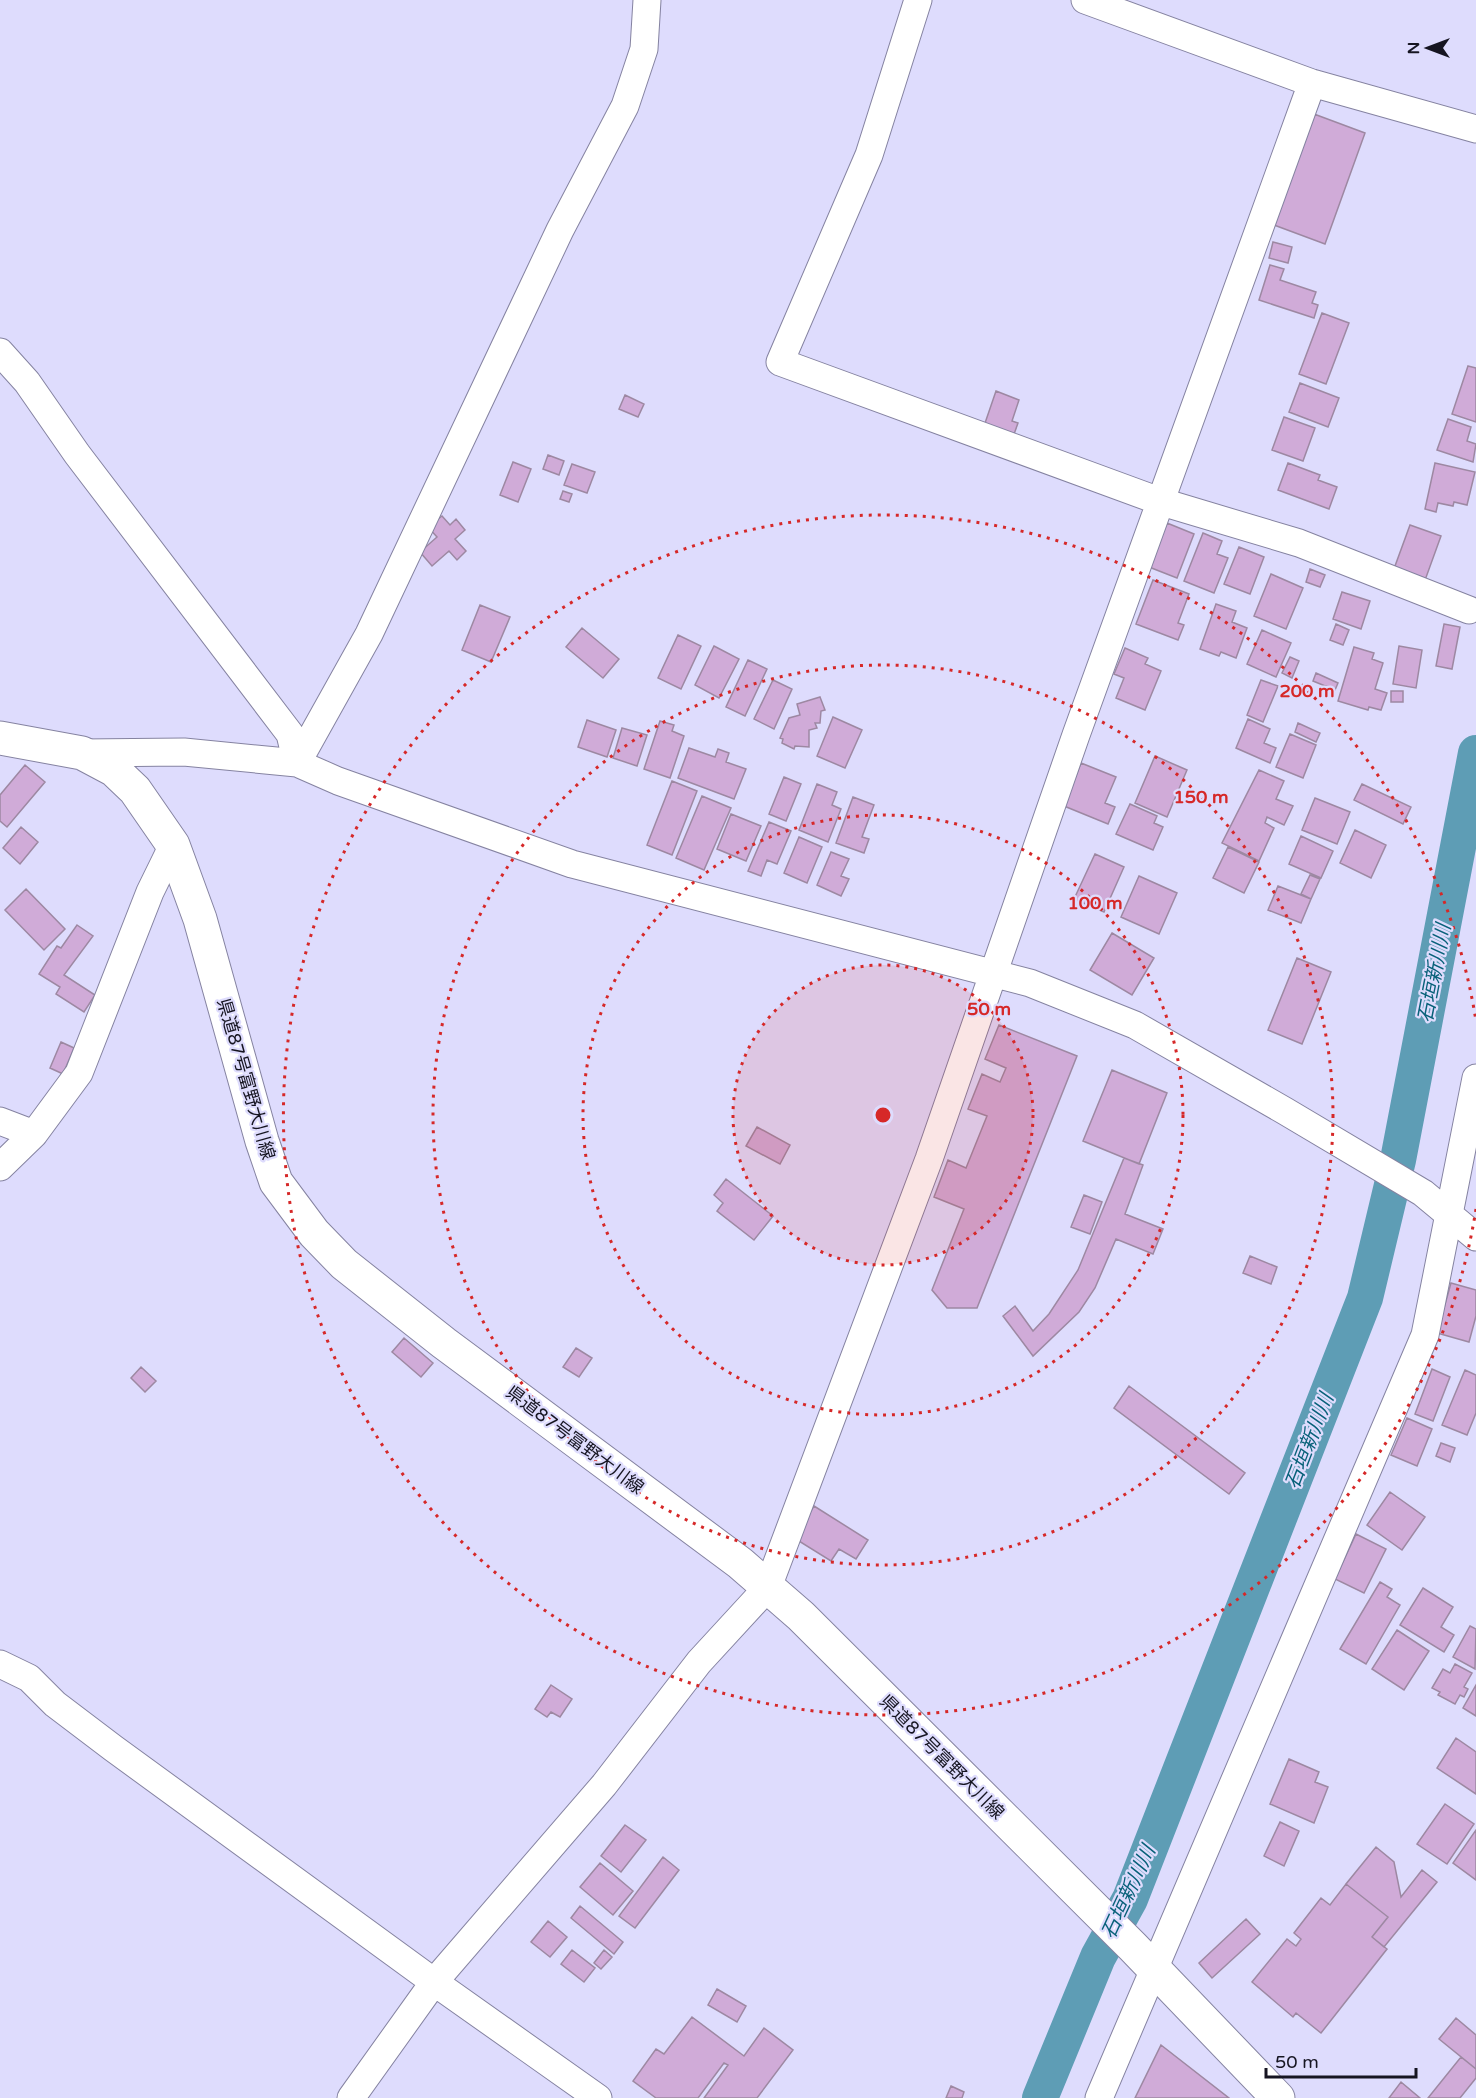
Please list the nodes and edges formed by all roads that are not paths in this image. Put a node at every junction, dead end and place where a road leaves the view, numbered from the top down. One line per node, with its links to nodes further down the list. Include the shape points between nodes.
1 (647, 0): 11 (street, via 644,49 625,106 530,294 369,634)
2 (918, 0): 7 (street, via 869,155 780,362)
3 (1085, 0): 4 (street)
4 (1312, 83): 5 (street); 7 (street)
5 (1476, 129)
6 (0, 352): 11 (street, via 27,382 77,454 290,734)
7 (1162, 502): 8 (street, via 1299,543); 13 (street)
8 (1469, 610)
9 (0, 738): 10 (main road, 県道87号富野大川線)
10 (82, 753): 11 (street, via 184,752); 12 (main road, 県道87号富野大川線, via 114,770 135,790)
11 (297, 763): 13 (street, via 572,864)
12 (173, 845): 16 (street, via 150,892 79,1072); 20 (main road, 県道87号富野大川線, via 200,919 262,1141 276,1182 294,1209 353,1271)
13 (992, 972): 18 (street, via 1030,982 1135,1025 1377,1165); 20 (street, via 929,1159)
14 (1476, 1078): 18 (street)
15 (0, 1121): 16 (street)
16 (34, 1134): 17 (street)
17 (0, 1167)
18 (1451, 1215): 19 (street); 22 (street, via 1425,1335)
19 (1476, 1238)
20 (768, 1587): 22 (main road, 県道87号富野大川線); 23 (street, via 699,1662 604,1785)
21 (0, 1665): 23 (street, via 29,1678 96,1735)
22 (1144, 1958): 26 (street); 27 (main road, 県道87号富野大川線)
23 (434, 1982): 24 (street); 25 (street)
24 (351, 2098)
25 (598, 2098)
26 (1099, 2098)
27 (1278, 2098)

